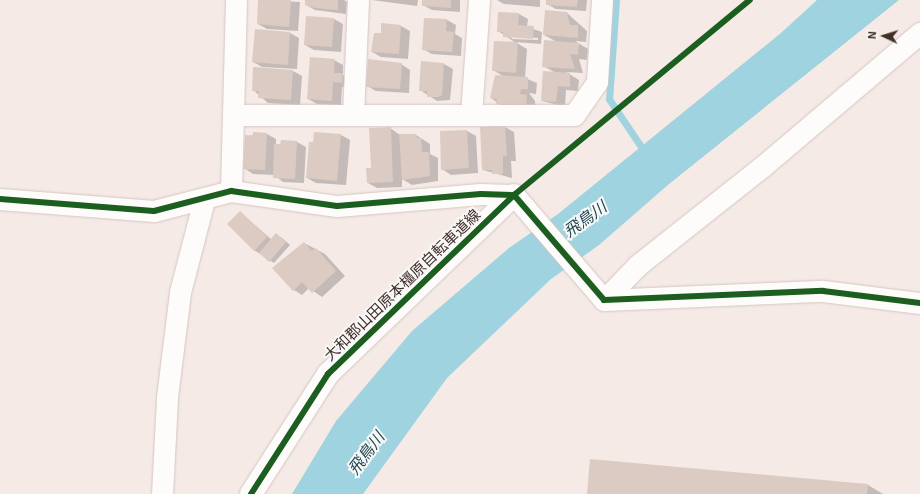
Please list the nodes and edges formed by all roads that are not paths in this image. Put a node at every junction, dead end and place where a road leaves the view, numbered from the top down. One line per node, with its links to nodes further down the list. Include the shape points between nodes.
1 (236, 0): 8 (street)
2 (358, 0): 6 (street)
3 (479, 0): 7 (street)
4 (602, 0): 7 (street, via 597,82 574,115)
5 (920, 33): 13 (street, via 763,166)
6 (353, 115): 7 (street); 8 (street)
7 (471, 115)
8 (234, 116): 9 (street)
9 (231, 192): 11 (street, via 337,206 481,194); 12 (street)
10 (0, 199): 12 (street, via 154,211)
11 (517, 199): 13 (street); 16 (main road, 大和郡山田原本橿原自転車道線, via 328,374)
12 (204, 200): 15 (street, via 180,292 167,397)
13 (600, 297): 14 (street, via 823,290)
14 (920, 303)
15 (162, 494)
16 (251, 494)

